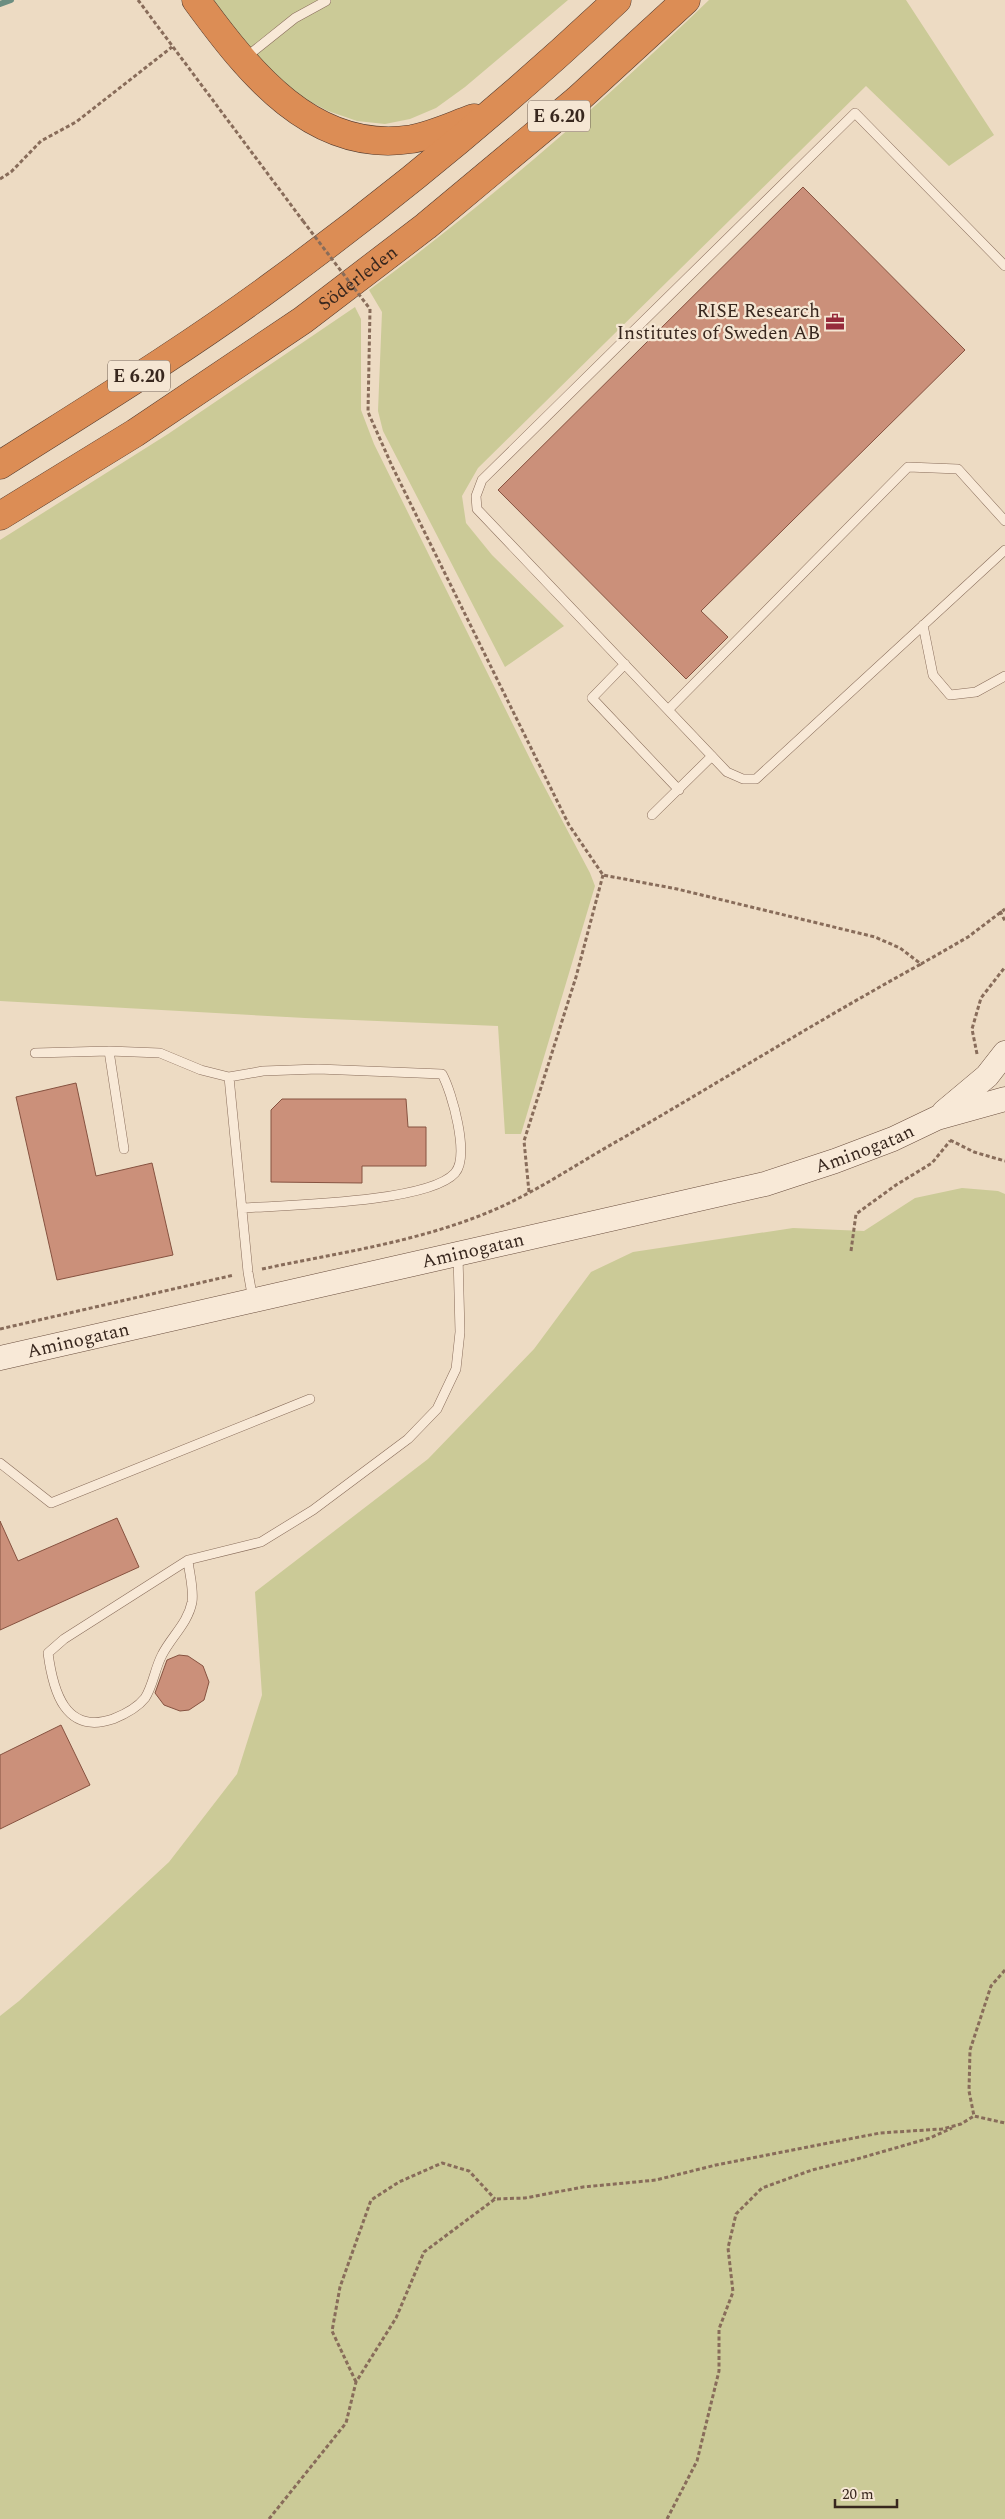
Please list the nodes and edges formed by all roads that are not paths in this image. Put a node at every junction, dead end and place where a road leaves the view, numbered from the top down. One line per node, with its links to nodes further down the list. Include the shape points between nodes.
1 (196, 0): 5 (highway)
2 (617, 0): 6 (highway, E 6.20)
3 (686, 0): 9 (highway, Söderleden / E 6.20, via 577,100 426,226 303,320 136,433)
4 (326, 1): 5 (lane, via 295,18)
5 (242, 60): 6 (highway, via 288,104 333,131 350,137 373,141 413,139)
6 (492, 112): 8 (highway, E 6.20, via 276,283 133,380)
7 (1005, 266): 13 (lane, via 855,113 482,480 476,496 477,509)
8 (0, 464)
9 (0, 516)
10 (1005, 521): 15 (lane, via 958,469 908,468)
11 (1005, 550): 12 (lane)
12 (923, 625): 14 (lane, via 933,675 950,695 976,692); 16 (lane, via 756,779 743,779 727,772)
13 (625, 664): 15 (lane); 17 (lane, via 592,698)
14 (1005, 676)
15 (668, 710): 16 (lane)
16 (712, 756): 17 (lane)
17 (679, 790): 18 (lane)
18 (652, 815)
19 (109, 1051): 20 (lane); 22 (lane, via 160,1053 201,1070); 25 (lane)
20 (35, 1053)
21 (1005, 1054): 24 (street, Aminogatan, via 987,1076)
22 (229, 1077): 26 (lane); 26 (lane, via 262,1070 318,1069 442,1074 454,1103 460,1138 459,1165 454,1174 438,1184 402,1194)
23 (1005, 1099): 24 (street, Aminogatan)
24 (937, 1118): 27 (street, Aminogatan, via 843,1158 765,1184)
25 (124, 1149)
26 (243, 1208): 28 (lane)
27 (458, 1254): 28 (street, Aminogatan); 32 (lane, via 460,1332 456,1369 436,1409 408,1440 313,1510 261,1542)
28 (253, 1301): 29 (street, Aminogatan)
29 (0, 1358)
30 (310, 1399): 31 (lane, via 51,1503)
31 (0, 1463)
32 (188, 1560): 32 (lane, via 64,1639 48,1653 57,1695 79,1720 96,1724 121,1716 145,1698 162,1654 182,1625 192,1601)

